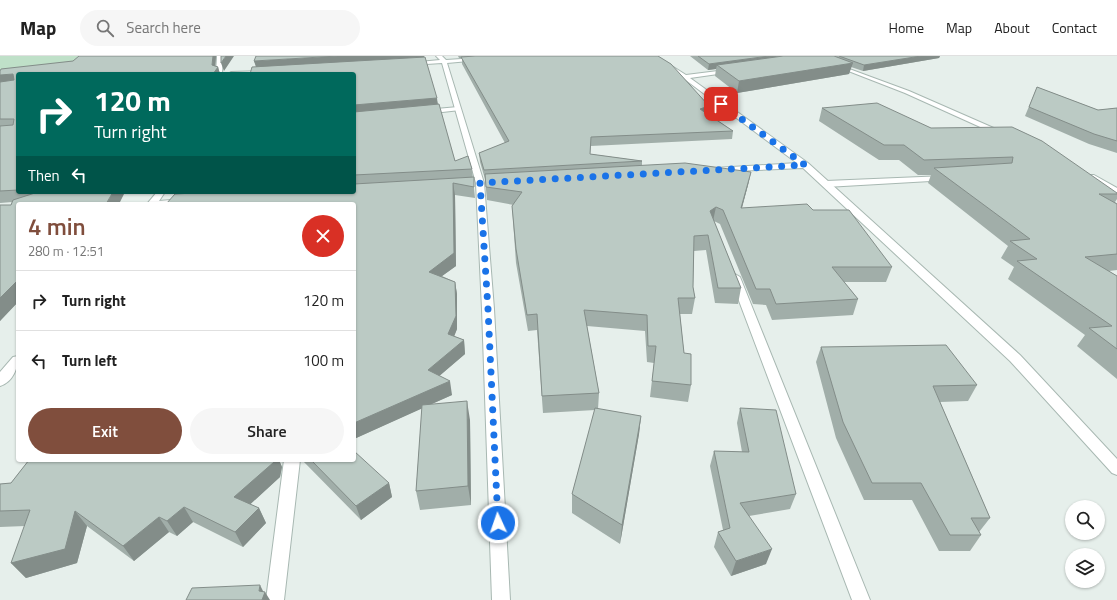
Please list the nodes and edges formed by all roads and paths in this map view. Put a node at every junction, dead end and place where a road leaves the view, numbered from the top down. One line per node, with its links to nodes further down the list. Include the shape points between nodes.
1 (220, 56): 8 (street)
2 (652, 56): 9 (street)
3 (442, 59): 4 (street); 6 (street); 10 (street)
4 (482, 59)
5 (826, 60): 12 (street)
6 (405, 64)
7 (739, 69): 9 (street)
8 (219, 72)
9 (685, 77): 13 (street)
10 (458, 109): 11 (street); 27 (street, via 480,183)
11 (414, 113)
12 (1005, 135)
13 (805, 165): 14 (street); 17 (street)
14 (710, 170)
15 (1086, 174): 18 (street)
16 (956, 177): 17 (street)
17 (826, 184): 25 (street, via 1015,358)
18 (1117, 191)
19 (192, 201): 20 (street)
20 (179, 202)
21 (729, 262): 28 (street)
22 (16, 362): 23 (street)
23 (0, 382)
24 (292, 462): 26 (street)
25 (1117, 469)
26 (275, 600)
27 (501, 600)
28 (861, 600)

